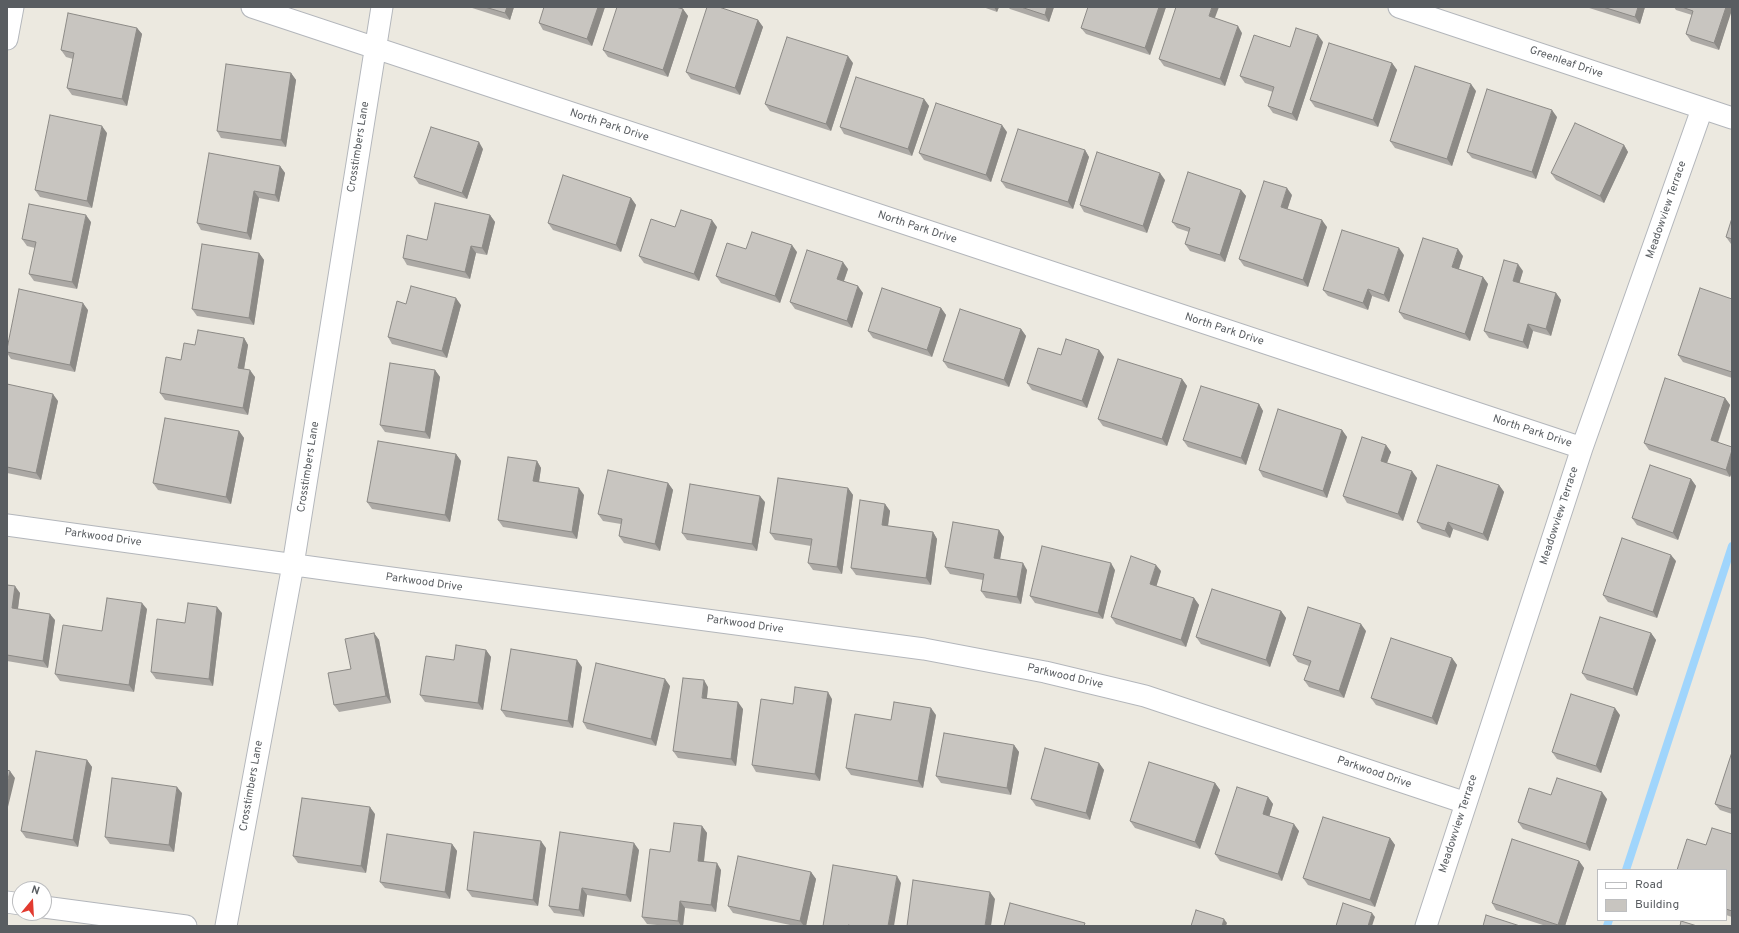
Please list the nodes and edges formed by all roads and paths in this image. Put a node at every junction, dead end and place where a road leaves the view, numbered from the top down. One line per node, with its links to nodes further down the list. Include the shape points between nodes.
1 (13, 7): 6 (street)
2 (252, 7): 7 (street, North Park Drive)
3 (382, 7): 7 (street, Crosstimbers Lane)
4 (1399, 7): 5 (street, Greenleaf Drive)
5 (1428, 12): 8 (street, Greenleaf Drive)
6 (7, 39)
7 (375, 48): 10 (street, North Park Drive); 12 (street, Crosstimbers Lane)
8 (1702, 108): 9 (street, Greenleaf Drive); 10 (street, Meadowview Terrace)
9 (1732, 118)
10 (1582, 448): 13 (street, Meadowview Terrace)
11 (7, 525): 12 (street, Parkwood Drive)
12 (293, 565): 13 (street, Parkwood Drive, via 924,648 1045,672 1145,696); 16 (street, Crosstimbers Lane)
13 (1466, 803): 17 (street, Meadowview Terrace)
14 (52, 908): 15 (street)
15 (186, 926)
16 (226, 926)
17 (1426, 926)

